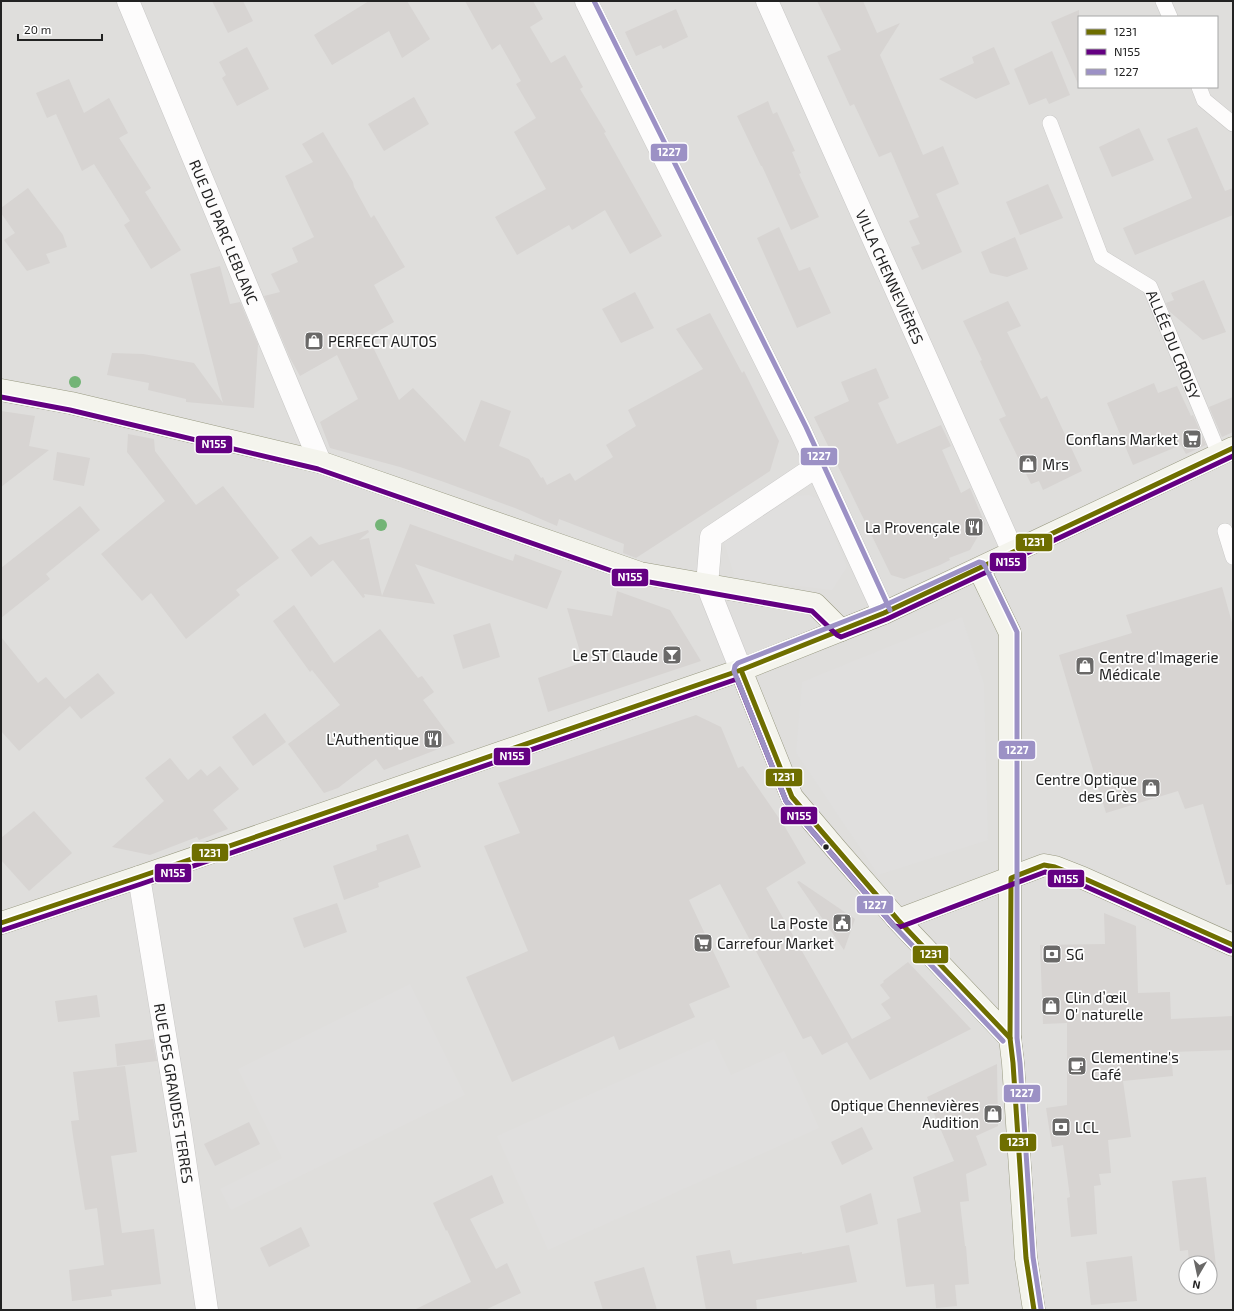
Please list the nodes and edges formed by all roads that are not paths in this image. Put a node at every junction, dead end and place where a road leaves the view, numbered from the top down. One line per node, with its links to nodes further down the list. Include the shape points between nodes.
1 (128, 1): 11 (street, RUE DU PARC LEBLANC)
2 (586, 1): 12 (street)
3 (767, 1): 14 (street, VILLA CHENNEVIÈRES)
4 (1164, 1): 5 (lane)
5 (1170, 16)
6 (1199, 88): 8 (lane, via 1204,100)
7 (1050, 124): 10 (lane, ALLÉE DU CROISY, via 1101,257 1150,287)
8 (1233, 124)
9 (1, 390): 11 (main road, via 79,405)
10 (1226, 451): 14 (main road)
11 (320, 462): 17 (main road, via 640,573)
12 (817, 466): 17 (street, via 711,537); 18 (street)
13 (1225, 531): 15 (lane)
14 (1013, 552): 16 (main road)
15 (1233, 557)
16 (979, 569): 18 (main road); 22 (main road, via 1010,633)
17 (708, 585): 19 (main road, via 815,604); 20 (street)
18 (884, 613): 19 (main road)
19 (841, 630): 20 (main road)
20 (741, 670): 21 (main road); 23 (main road, via 792,797)
21 (139, 877): 24 (main road); 27 (street, RUE DES GRANDES TERRES)
22 (1011, 878): 23 (main road); 25 (main road, via 1044,865 1055,867); 26 (main road)
23 (898, 920): 26 (main road)
24 (1, 923)
25 (1233, 945)
26 (1010, 1038): 28 (main road, via 1026,1258)
27 (207, 1310)
28 (1034, 1310)

